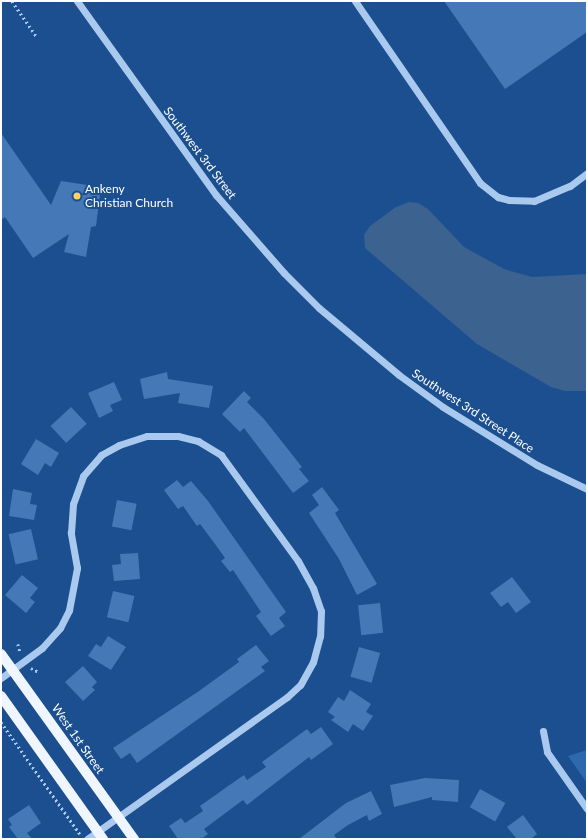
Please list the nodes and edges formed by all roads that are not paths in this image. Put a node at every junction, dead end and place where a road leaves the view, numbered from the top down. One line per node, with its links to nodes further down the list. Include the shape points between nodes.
1 (77, 1): 4 (street, Southwest 3rd Street, via 216,195 284,274)
2 (355, 1): 3 (street, via 480,183 498,197 534,201 570,186)
3 (587, 173)
4 (319, 308): 5 (street, Southwest 3rd Street Place, via 399,376 443,406 537,465)
5 (587, 489)
6 (1, 654): 7 (main road, West 1st Street)
7 (12, 669): 8 (street); 12 (main road, West 1st Street); 12 (street, via 54,635 69,610 76,568 71,533 73,504 84,476 102,455 119,445 147,436 178,436 198,441 221,455 298,561 313,588 321,611 320,636 313,662 300,686)
8 (1, 678)
9 (1, 696): 13 (main road)
10 (543, 731): 11 (street, via 548,752)
11 (587, 809)
12 (118, 817): 13 (street); 15 (main road, West 1st Street)
13 (100, 835): 14 (street)
14 (87, 839)
15 (134, 839)

